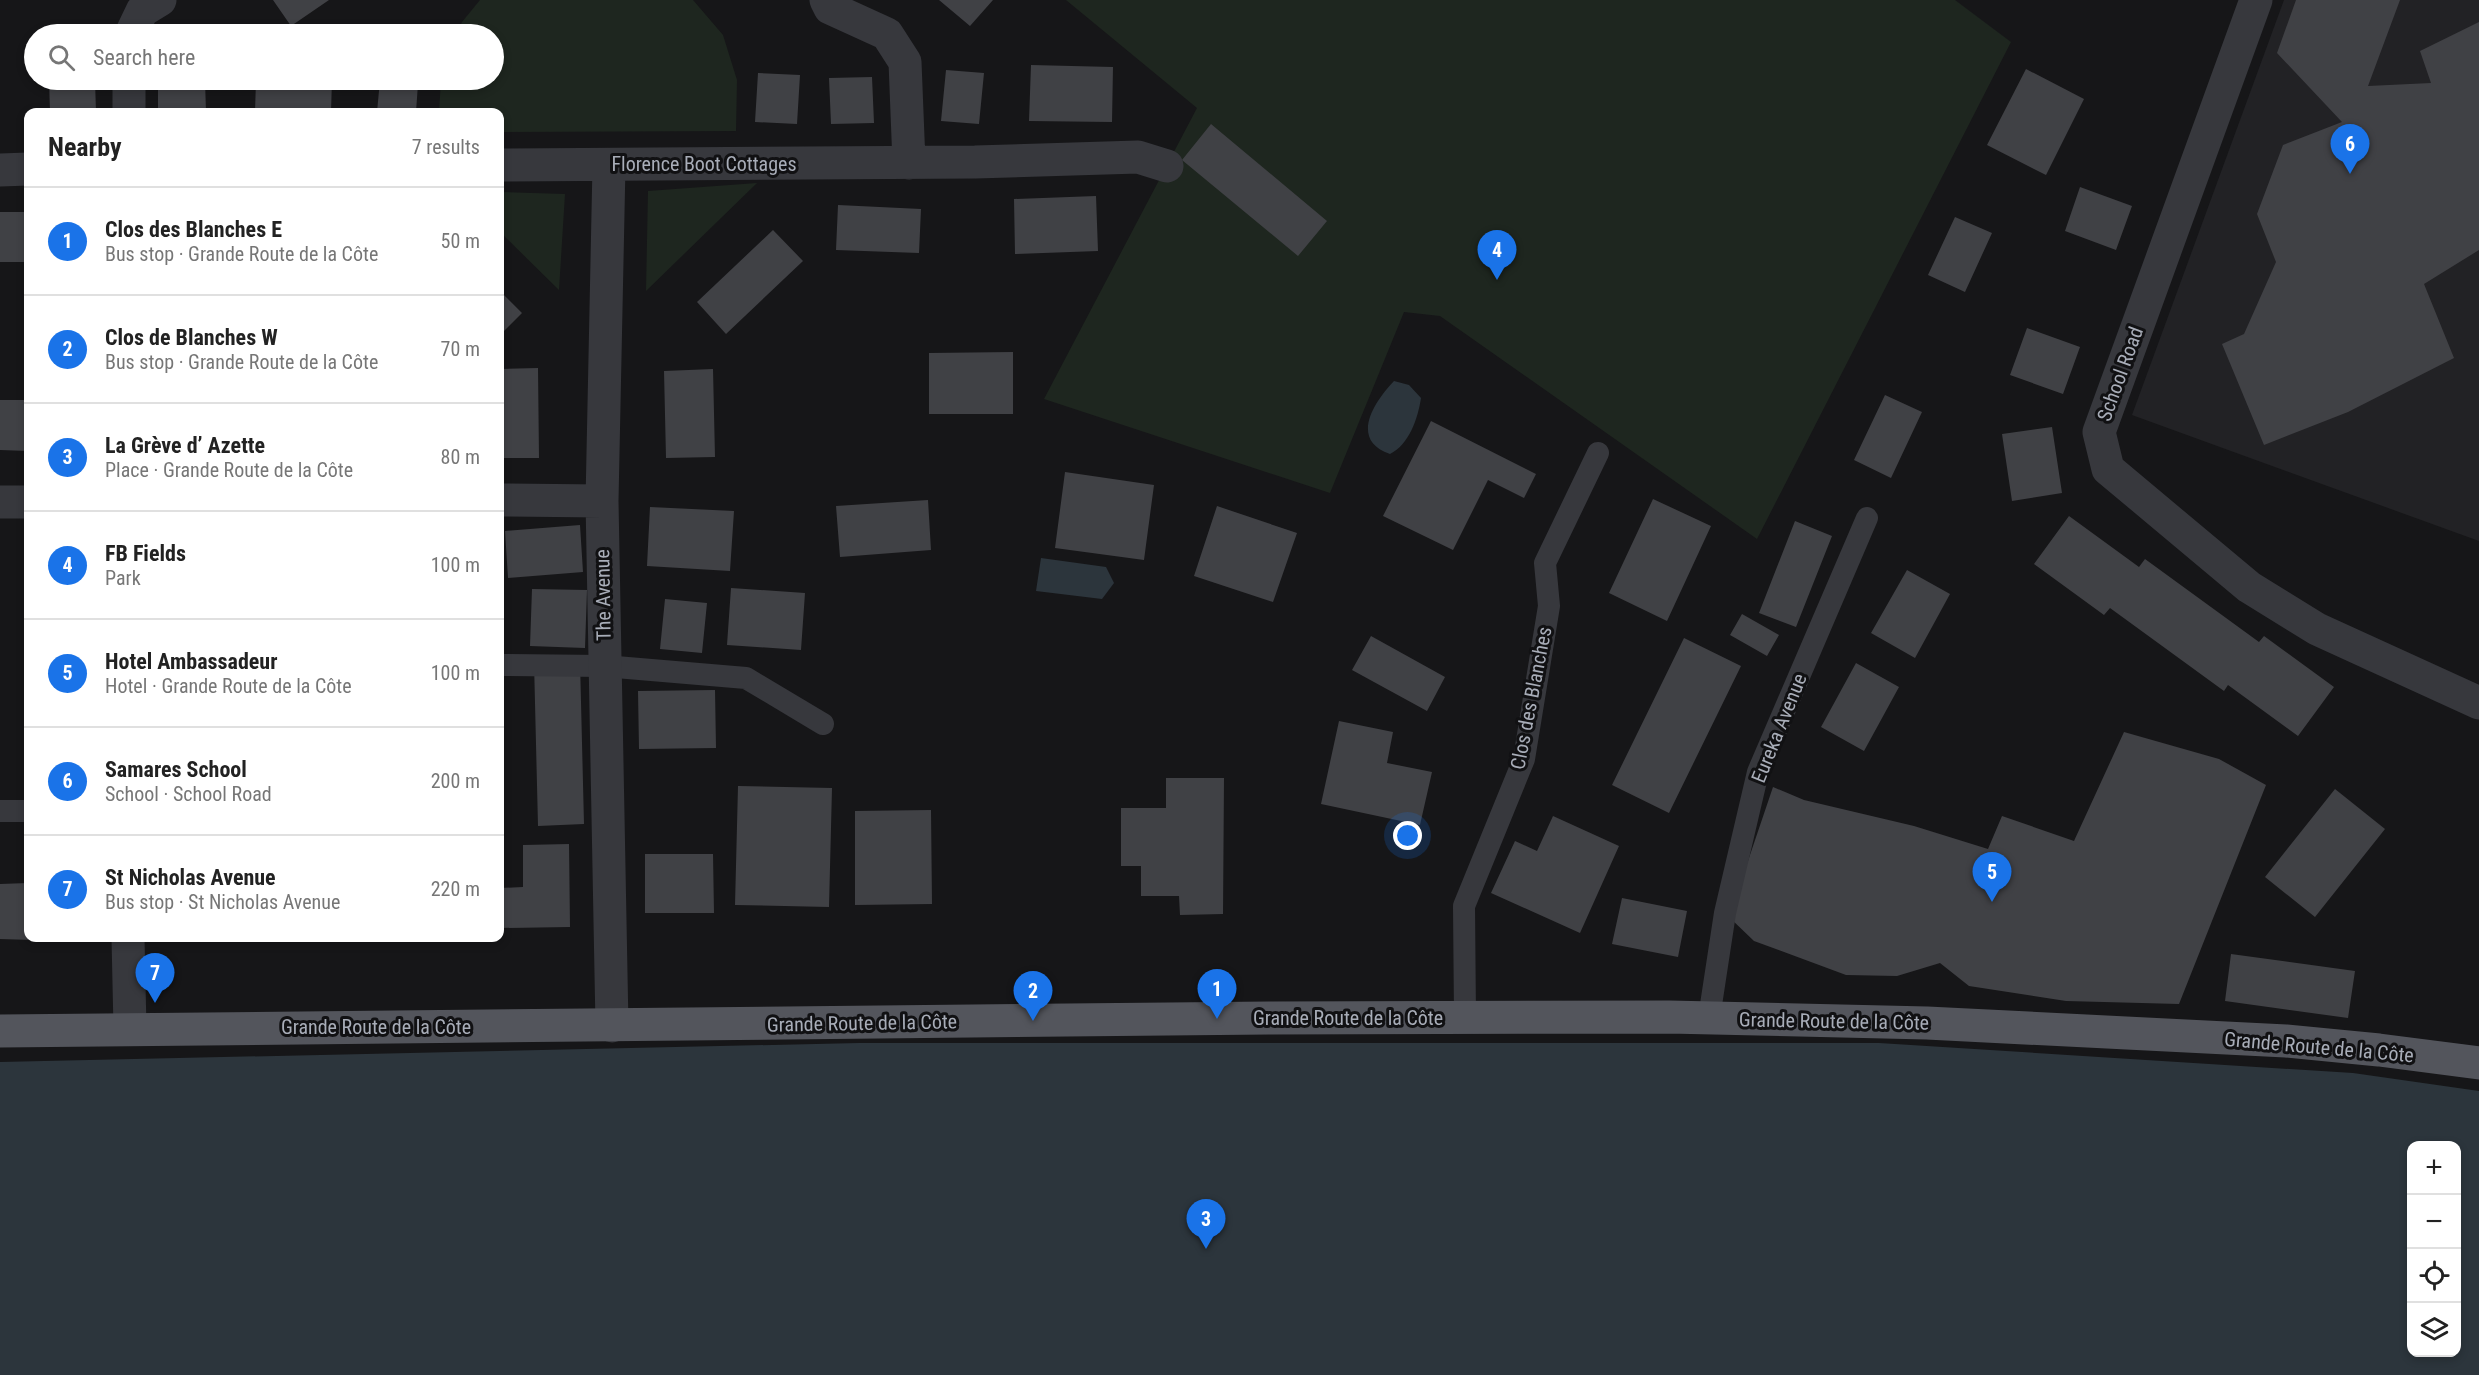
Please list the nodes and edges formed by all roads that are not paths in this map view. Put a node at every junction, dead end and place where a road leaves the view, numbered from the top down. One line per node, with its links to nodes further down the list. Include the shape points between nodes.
1 (160, 0): 4 (street, via 142,12)
2 (826, 0): 7 (street, via 830,8 887,34 904,62)
3 (2256, 0): 21 (street, School Road, via 2099,432 2108,469 2249,587 2317,629)
4 (136, 24)
5 (129, 90): 6 (street)
6 (129, 108)
7 (909, 163): 9 (street, Florence Boot Cottages); 10 (street, Florence Boot Cottages, via 1138,157)
8 (504, 165): 9 (street, Florence Boot Cottages)
9 (609, 165): 15 (street, The Avenue)
10 (1167, 166)
11 (24, 169): 12 (street)
12 (0, 170)
13 (1599, 453): 26 (lane, Clos des Blanches, via 1545,563 1549,606 1524,759 1464,906)
14 (504, 500): 15 (street)
15 (602, 501): 20 (street, The Avenue)
16 (0, 502): 17 (street)
17 (24, 502)
18 (1867, 518): 27 (lane, Eureka Avenue, via 1758,772 1725,914)
19 (504, 665): 20 (lane)
20 (604, 666): 22 (lane, via 746,678); 28 (street, The Avenue)
21 (2479, 703)
22 (823, 724)
23 (0, 811): 24 (lane)
24 (24, 811)
25 (128, 942): 29 (street)
26 (1465, 1017): 27 (main road, Grande Route de la Côte); 28 (main road, Grande Route de la Côte)
27 (1709, 1018): 31 (main road, Grande Route de la Côte, via 1927,1023 2286,1041)
28 (612, 1026): 29 (main road, Grande Route de la Côte)
29 (130, 1029): 30 (main road, Grande Route de la Côte)
30 (0, 1031)
31 (2479, 1064)

